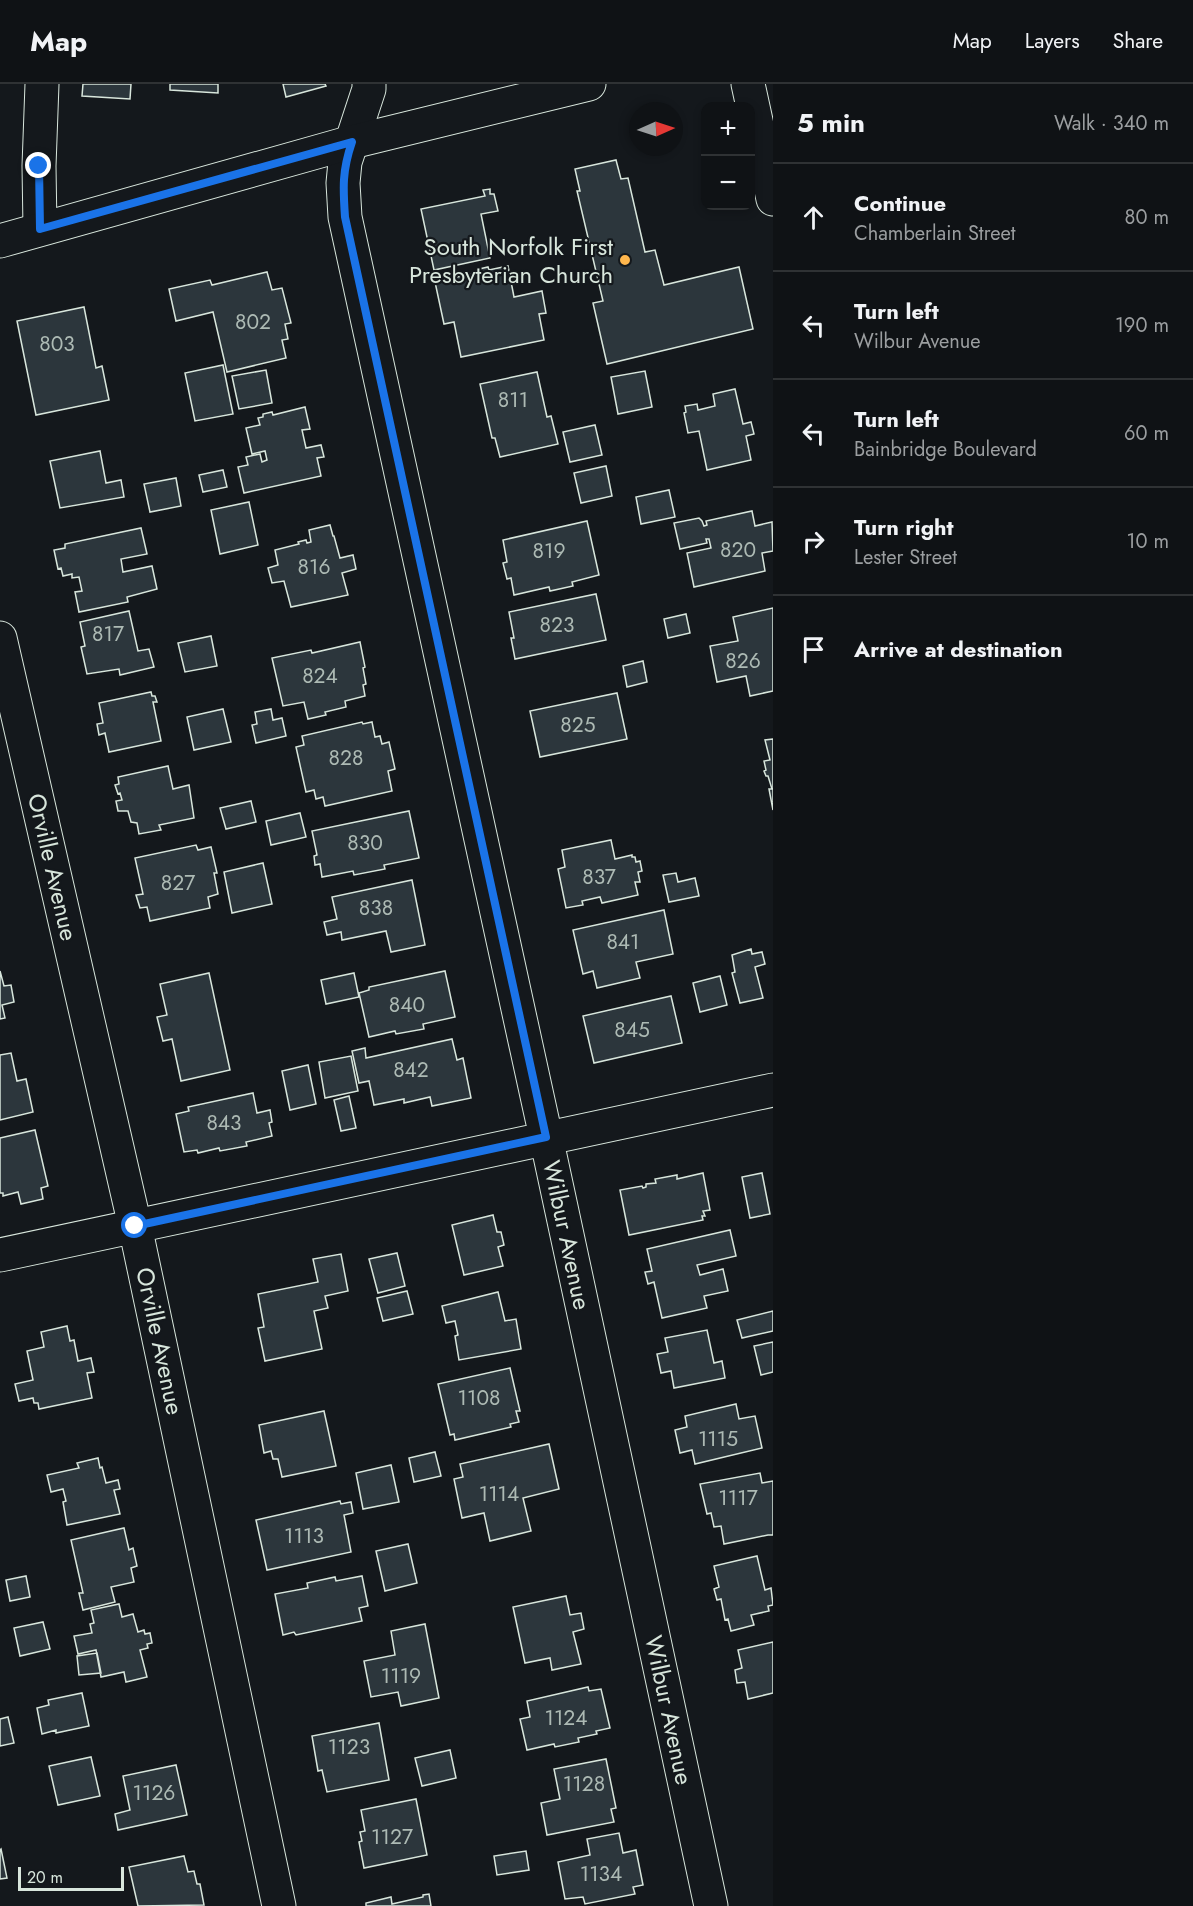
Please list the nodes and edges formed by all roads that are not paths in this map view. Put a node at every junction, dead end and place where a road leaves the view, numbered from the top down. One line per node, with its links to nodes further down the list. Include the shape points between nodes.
1 (42, 84): 7 (street)
2 (369, 84): 5 (street, Wilbur Avenue)
3 (589, 84): 5 (street)
4 (748, 84): 6 (street)
5 (352, 142): 7 (street); 11 (street, Wilbur Avenue, via 343,183 345,217)
6 (773, 199)
7 (40, 229): 8 (street)
8 (0, 241)
9 (0, 638): 12 (street, Orville Avenue)
10 (773, 1090): 11 (street)
11 (546, 1137): 12 (street); 15 (street, Wilbur Avenue)
12 (135, 1226): 13 (street); 14 (street, Orville Avenue)
13 (0, 1255)
14 (279, 1906)
15 (711, 1906)

